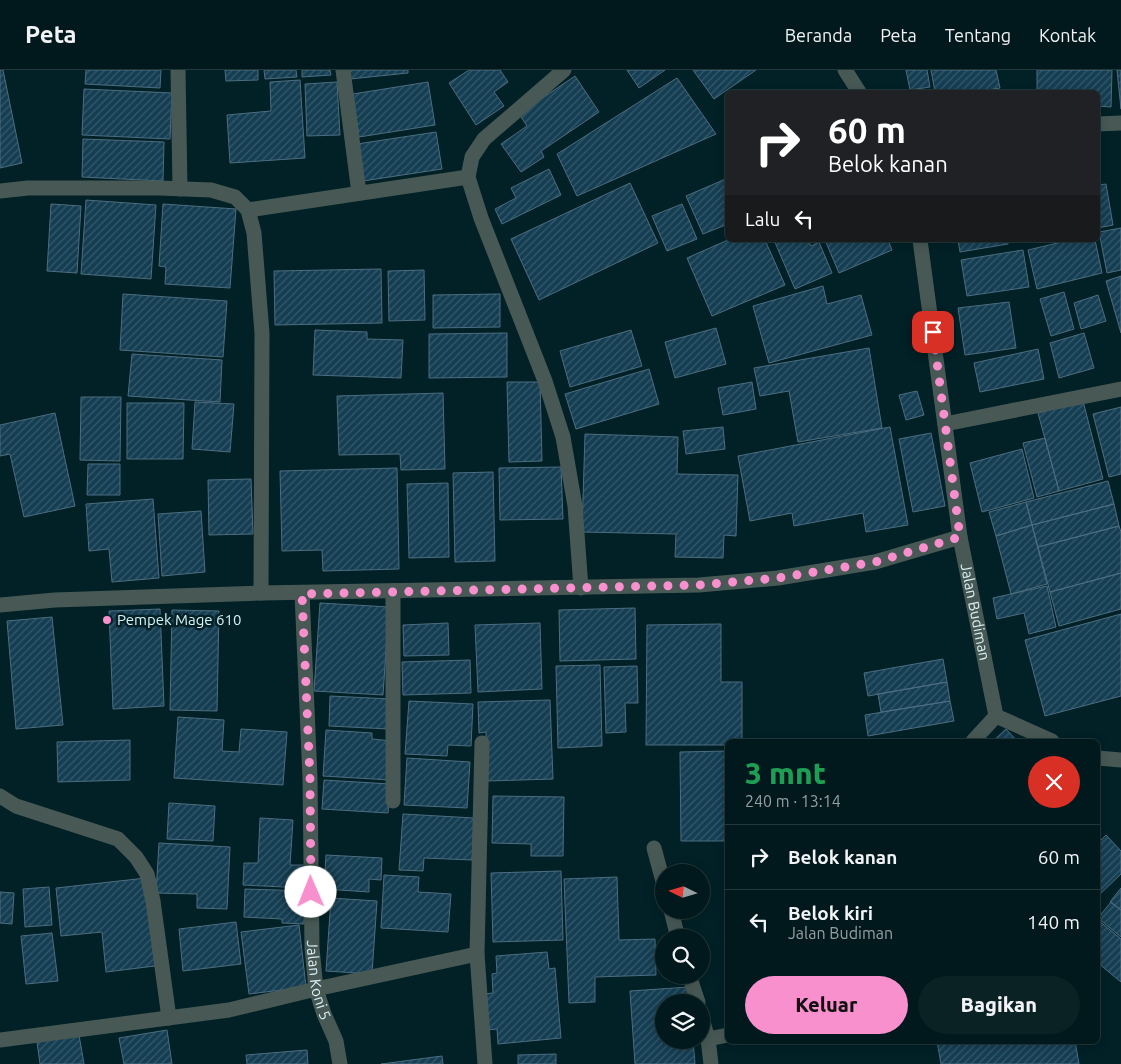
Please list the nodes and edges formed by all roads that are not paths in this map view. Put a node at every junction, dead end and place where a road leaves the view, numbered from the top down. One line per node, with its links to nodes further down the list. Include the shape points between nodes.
1 (178, 70): 9 (street)
2 (344, 70): 11 (street)
3 (564, 70): 8 (street, via 484,139 472,157)
4 (845, 70): 5 (street)
5 (858, 90)
6 (1100, 124): 7 (street)
7 (1121, 124)
8 (468, 177): 11 (street); 17 (street, via 546,381 563,437 575,506)
9 (180, 189): 10 (street, via 28,188); 12 (street, via 211,190 235,197)
10 (0, 191)
11 (359, 194): 12 (street)
12 (248, 210): 19 (street, via 254,233 262,333)
13 (920, 242): 15 (street, Jalan Budiman)
14 (1121, 389): 15 (street)
15 (945, 424): 16 (street, Jalan Budiman)
16 (960, 537): 17 (street, via 875,562 778,578 699,585); 22 (street, Jalan Budiman)
17 (581, 588): 18 (street)
18 (393, 591): 20 (street); 29 (street)
19 (261, 593): 20 (street); 21 (street)
20 (302, 594): 33 (street, Jalan Koni 5, via 310,778 312,948)
21 (0, 605)
22 (996, 716): 23 (street); 24 (street)
23 (975, 739)
24 (1048, 739)
25 (482, 743): 32 (street)
26 (1100, 758): 27 (street)
27 (1121, 760)
28 (0, 796): 34 (street, via 16,806 118,839 136,857 147,874 153,901)
29 (393, 800)
30 (654, 848): 31 (street)
31 (658, 864)
32 (477, 954): 33 (street); 40 (street)
33 (316, 989): 34 (street, via 229,1010); 39 (street, Jalan Koni 5, via 336,1041)
34 (169, 1018): 37 (street)
35 (725, 1035): 36 (street)
36 (710, 1038)
37 (0, 1040)
38 (710, 1049): 41 (street)
39 (340, 1064)
40 (485, 1064)
41 (712, 1064)

